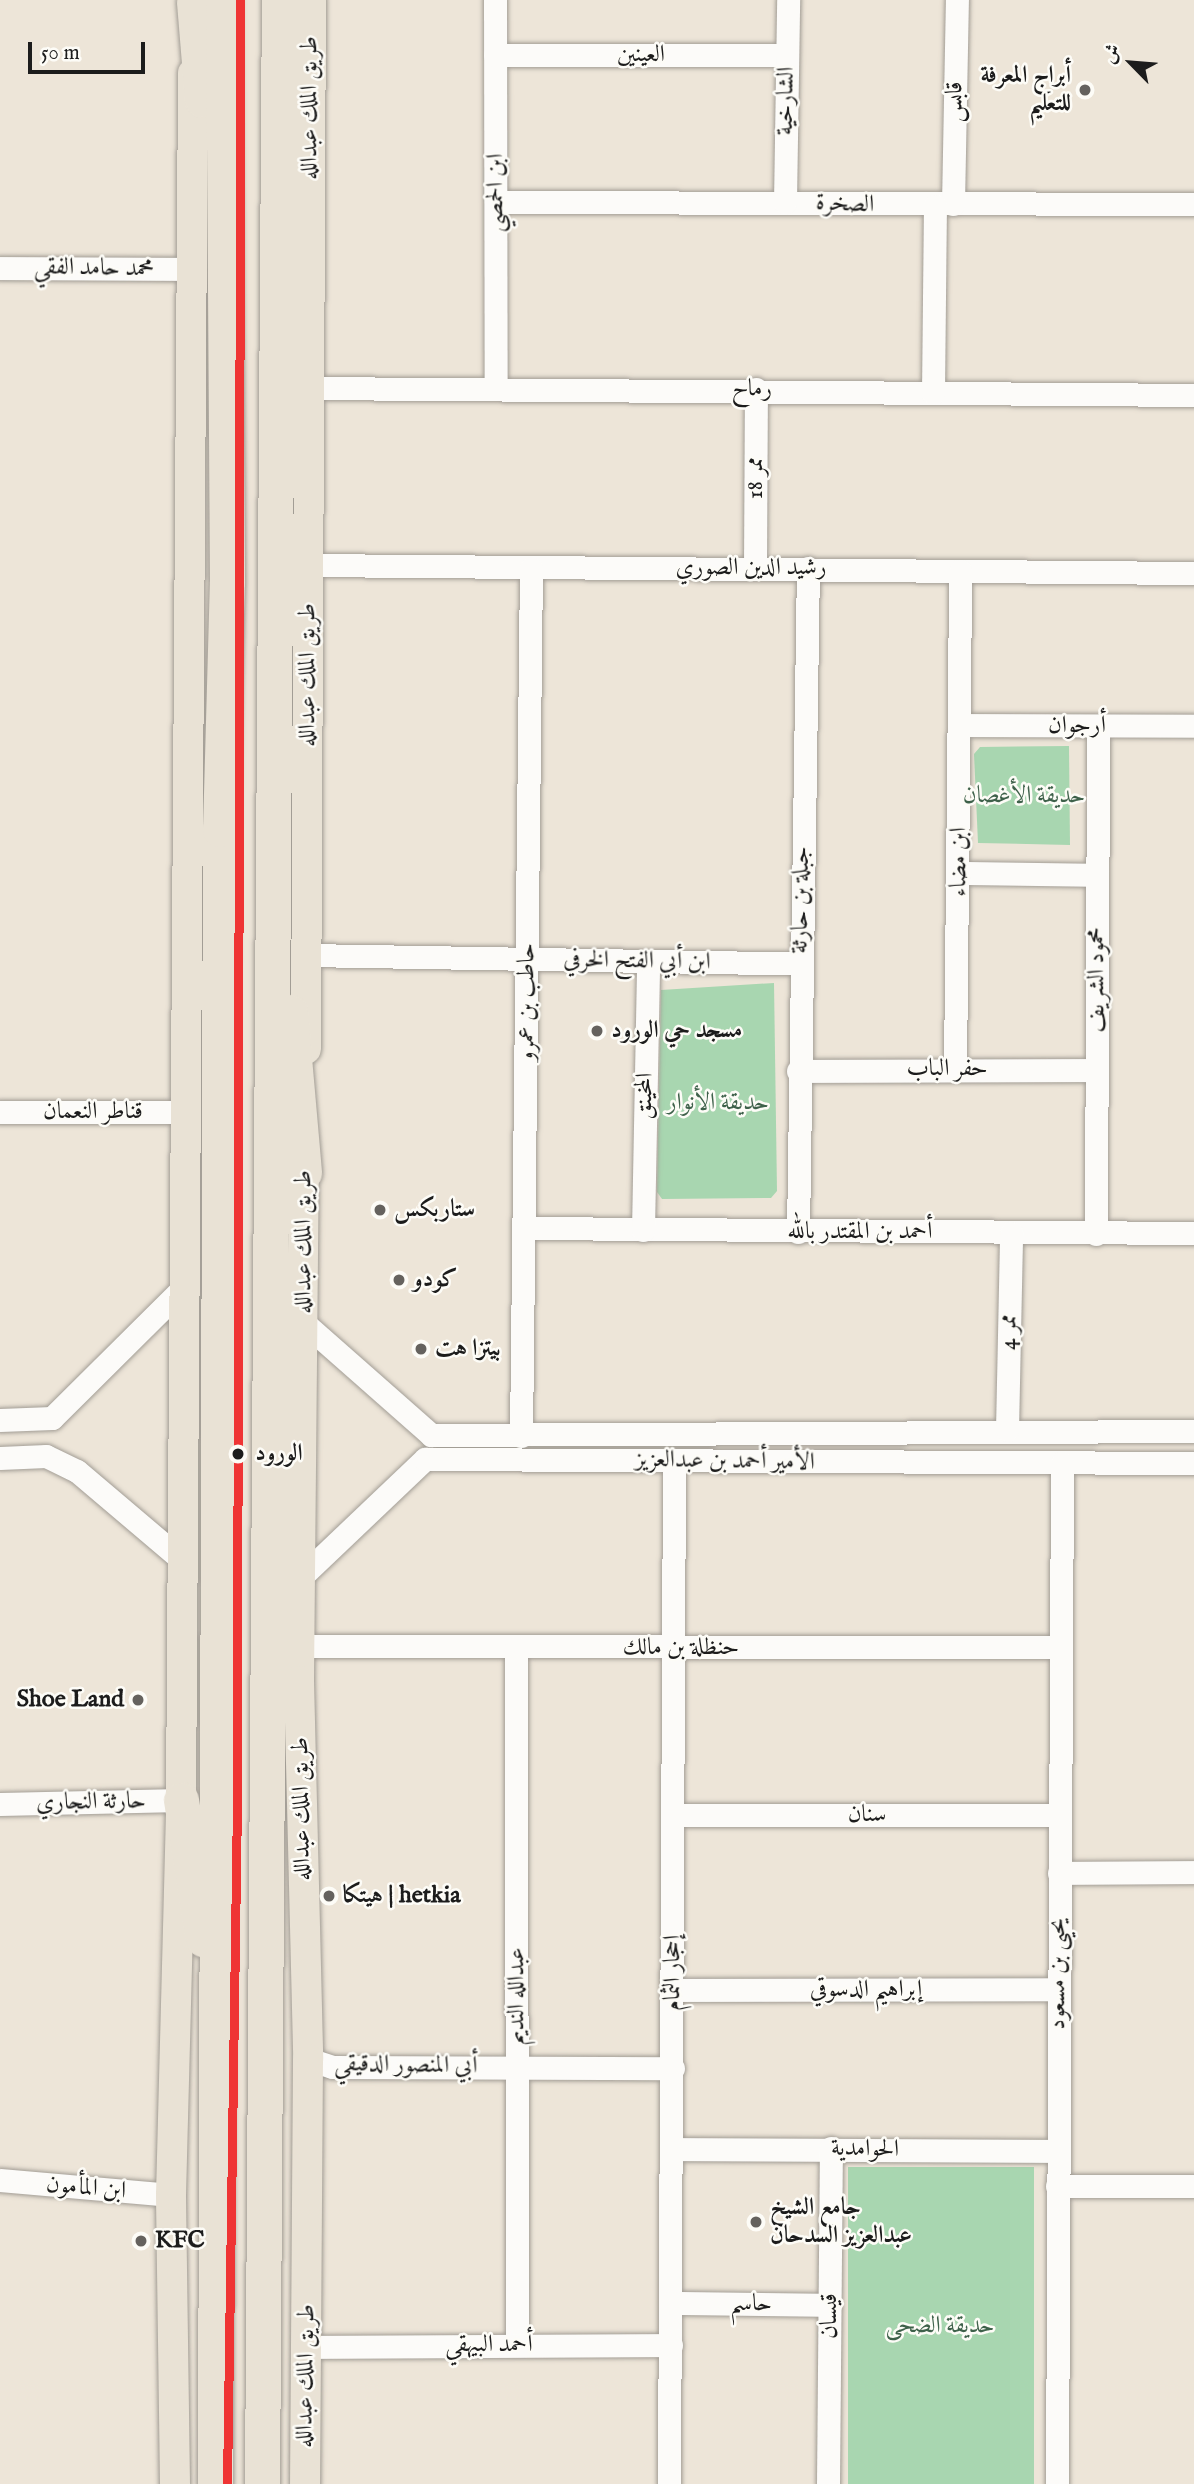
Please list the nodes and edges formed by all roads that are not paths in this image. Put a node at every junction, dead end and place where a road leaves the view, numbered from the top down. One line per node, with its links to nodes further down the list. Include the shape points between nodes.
1 (495, 0): 6 (street, ابن الحمصي)
2 (788, 0): 7 (street, الشارخية)
3 (957, 0): 11 (street, قابس)
4 (203, 1): 13 (main road); 29 (highway, via 224,349)
5 (300, 3): 15 (main road, طريق الملك عبدالله); 28 (highway, طريق الملك عبدالله, via 274,340)
6 (495, 55): 7 (street, العينين); 8 (street, ابن الحمصي)
7 (787, 55): 9 (street, الشارخية)
8 (496, 202): 9 (street, الصخرة); 14 (street, ابن الحمصي)
9 (785, 202): 11 (street, الصخرة)
10 (1194, 204): 11 (street, الصخرة)
11 (944, 205): 17 (street, قابس)
12 (0, 268): 13 (street, محمد حامد الفقي)
13 (189, 269): 36 (main road)
14 (496, 386): 15 (street, رماح); 16 (street, رماح)
15 (310, 388): 19 (main road, طريق الملك عبدالله)
16 (756, 389): 17 (street, رماح); 21 (street, ممر 18)
17 (933, 393): 18 (street, رماح)
18 (1194, 395)
19 (309, 565): 20 (street, رشيد الدين الصوري); 32 (main road, طريق الملك عبدالله)
20 (531, 568): 21 (street, رشيد الدين الصوري); 33 (street, حاطب بن عمرو)
21 (755, 568): 22 (street, رشيد الدين الصوري)
22 (808, 568): 23 (street, رشيد الدين الصوري); 35 (street, جبلة بن حارثة)
23 (960, 571): 24 (street, رشيد الدين الصوري); 25 (street, ابن مضاء)
24 (1194, 573)
25 (959, 724): 26 (street, أرجوان); 30 (street, ابن مضاء)
26 (1098, 726): 27 (street, أرجوان); 31 (street, محمود الشريف)
27 (1194, 726)
28 (271, 816): 42 (highway, via 285,884); 74 (highway, طريق الملك عبدالله)
29 (220, 829): 36 (main road); 78 (highway)
30 (960, 873): 31 (street); 37 (street, ابن مضاء)
31 (1097, 875): 38 (street, محمود الشريف)
32 (307, 955): 33 (street, ابن أبي الفتح الخرفي); 42 (main road, طريق الملك عبدالله)
33 (527, 960): 34 (street, ابن أبي الفتح الخرفي); 43 (street, حاطب بن عمرو)
34 (648, 962): 35 (street, ابن أبي الفتح الخرفي); 44 (street, المخينق)
35 (799, 964): 39 (street, جبلة بن حارثة)
36 (188, 1066): 41 (main road)
37 (955, 1069): 38 (street, حفر الباب); 39 (street, حفر الباب)
38 (1097, 1070): 48 (street, محمود الشريف)
39 (798, 1071): 45 (street, جبلة بن حارثة)
40 (0, 1112): 41 (street, قناطر النعمان)
41 (186, 1112): 49 (main road)
42 (304, 1172): 50 (main road, طريق الملك عبدالله)
43 (525, 1228): 44 (street, أحمد بن المقتدر بالله); 54 (street, حاطب بن عمرو)
44 (643, 1230): 45 (street, أحمد بن المقتدر بالله)
45 (798, 1232): 46 (street, أحمد بن المقتدر بالله)
46 (1011, 1233): 48 (street, أحمد بن المقتدر بالله); 52 (street, ممر 4)
47 (1194, 1233): 48 (street, أحمد بن المقتدر بالله)
48 (1097, 1234)
49 (185, 1286): 51 (street, via 52,1418); 59 (main road)
50 (303, 1322): 54 (street, الأمير أحمد بن عبدالعزيز, via 431,1436); 60 (main road, طريق الملك عبدالله)
51 (0, 1420)
52 (1007, 1430): 53 (street, الأمير أحمد بن عبدالعزيز); 54 (street, الأمير أحمد بن عبدالعزيز)
53 (1194, 1431)
54 (521, 1436)
55 (0, 1458): 59 (street, via 46,1457 77,1471)
56 (674, 1462): 57 (street, الأمير أحمد بن عبدالعزيز); 60 (street, الأمير أحمد بن عبدالعزيز, via 425,1459); 64 (street, إحجار الثمام)
57 (1062, 1463): 58 (street, الأمير أحمد بن عبدالعزيز); 62 (street, يحيى بن مسعود)
58 (1194, 1464)
59 (182, 1560): 66 (main road)
60 (302, 1576): 61 (main road, طريق الملك عبدالله)
61 (300, 1646): 63 (street, حنظلة بن مالك); 65 (main road, طريق الملك عبدالله)
62 (1061, 1647): 64 (street, حنظلة بن مالك); 69 (street, يحيى بن مسعود)
63 (516, 1648): 64 (street, حنظلة بن مالك); 76 (street, عبدالله النديم)
64 (674, 1648): 68 (street, إحجار الثمام)
65 (299, 1681): 74 (main road, via 286,1910); 75 (main road, طريق الملك عبدالله)
66 (181, 1800): 67 (street, حارثة النجاري); 78 (highway); 85 (main road)
67 (0, 1804)
68 (673, 1815): 69 (street, سنان); 73 (street, إحجار الثمام)
69 (1060, 1815): 71 (street, يحيى بن مسعود)
70 (1194, 1872): 71 (street)
71 (1059, 1873): 72 (street, يحيى بن مسعود)
72 (1058, 1989): 73 (street, إبراهيم الدسوقي); 81 (street, يحيى بن مسعود)
73 (673, 1990): 77 (street, إحجار الثمام)
74 (265, 2036): 93 (highway, طريق الملك عبدالله)
75 (308, 2059): 76 (street, أبي المنصور الدقيقي, via 332,2067); 90 (main road, طريق الملك عبدالله)
76 (517, 2067): 77 (street, أبي المنصور الدقيقي); 88 (street, عبدالله النديم)
77 (673, 2068): 80 (street, إحجار الثمام)
78 (220, 2102): 92 (highway)
79 (831, 2148): 80 (street, الحوامدية); 81 (street, الحوامدية); 87 (street, قيسان)
80 (672, 2149): 86 (street, إحجار الثمام)
81 (1057, 2151): 83 (street, يحيى بن مسعود)
82 (0, 2180): 85 (street, ابن المأمون)
83 (1057, 2186): 84 (street); 97 (street, يحيى بن مسعود)
84 (1194, 2186)
85 (172, 2195): 91 (main road)
86 (672, 2304): 87 (street, حاسم); 89 (street, إحجار الثمام)
87 (830, 2305): 96 (street, قيسان)
88 (517, 2344): 89 (street, أحمد البيهقي); 90 (street, أحمد البيهقي)
89 (671, 2345): 95 (street, إحجار الثمام)
90 (307, 2347): 94 (main road, طريق الملك عبدالله)
91 (175, 2484)
92 (215, 2484)
93 (262, 2484)
94 (305, 2484)
95 (669, 2484)
96 (828, 2484)
97 (1057, 2484)

